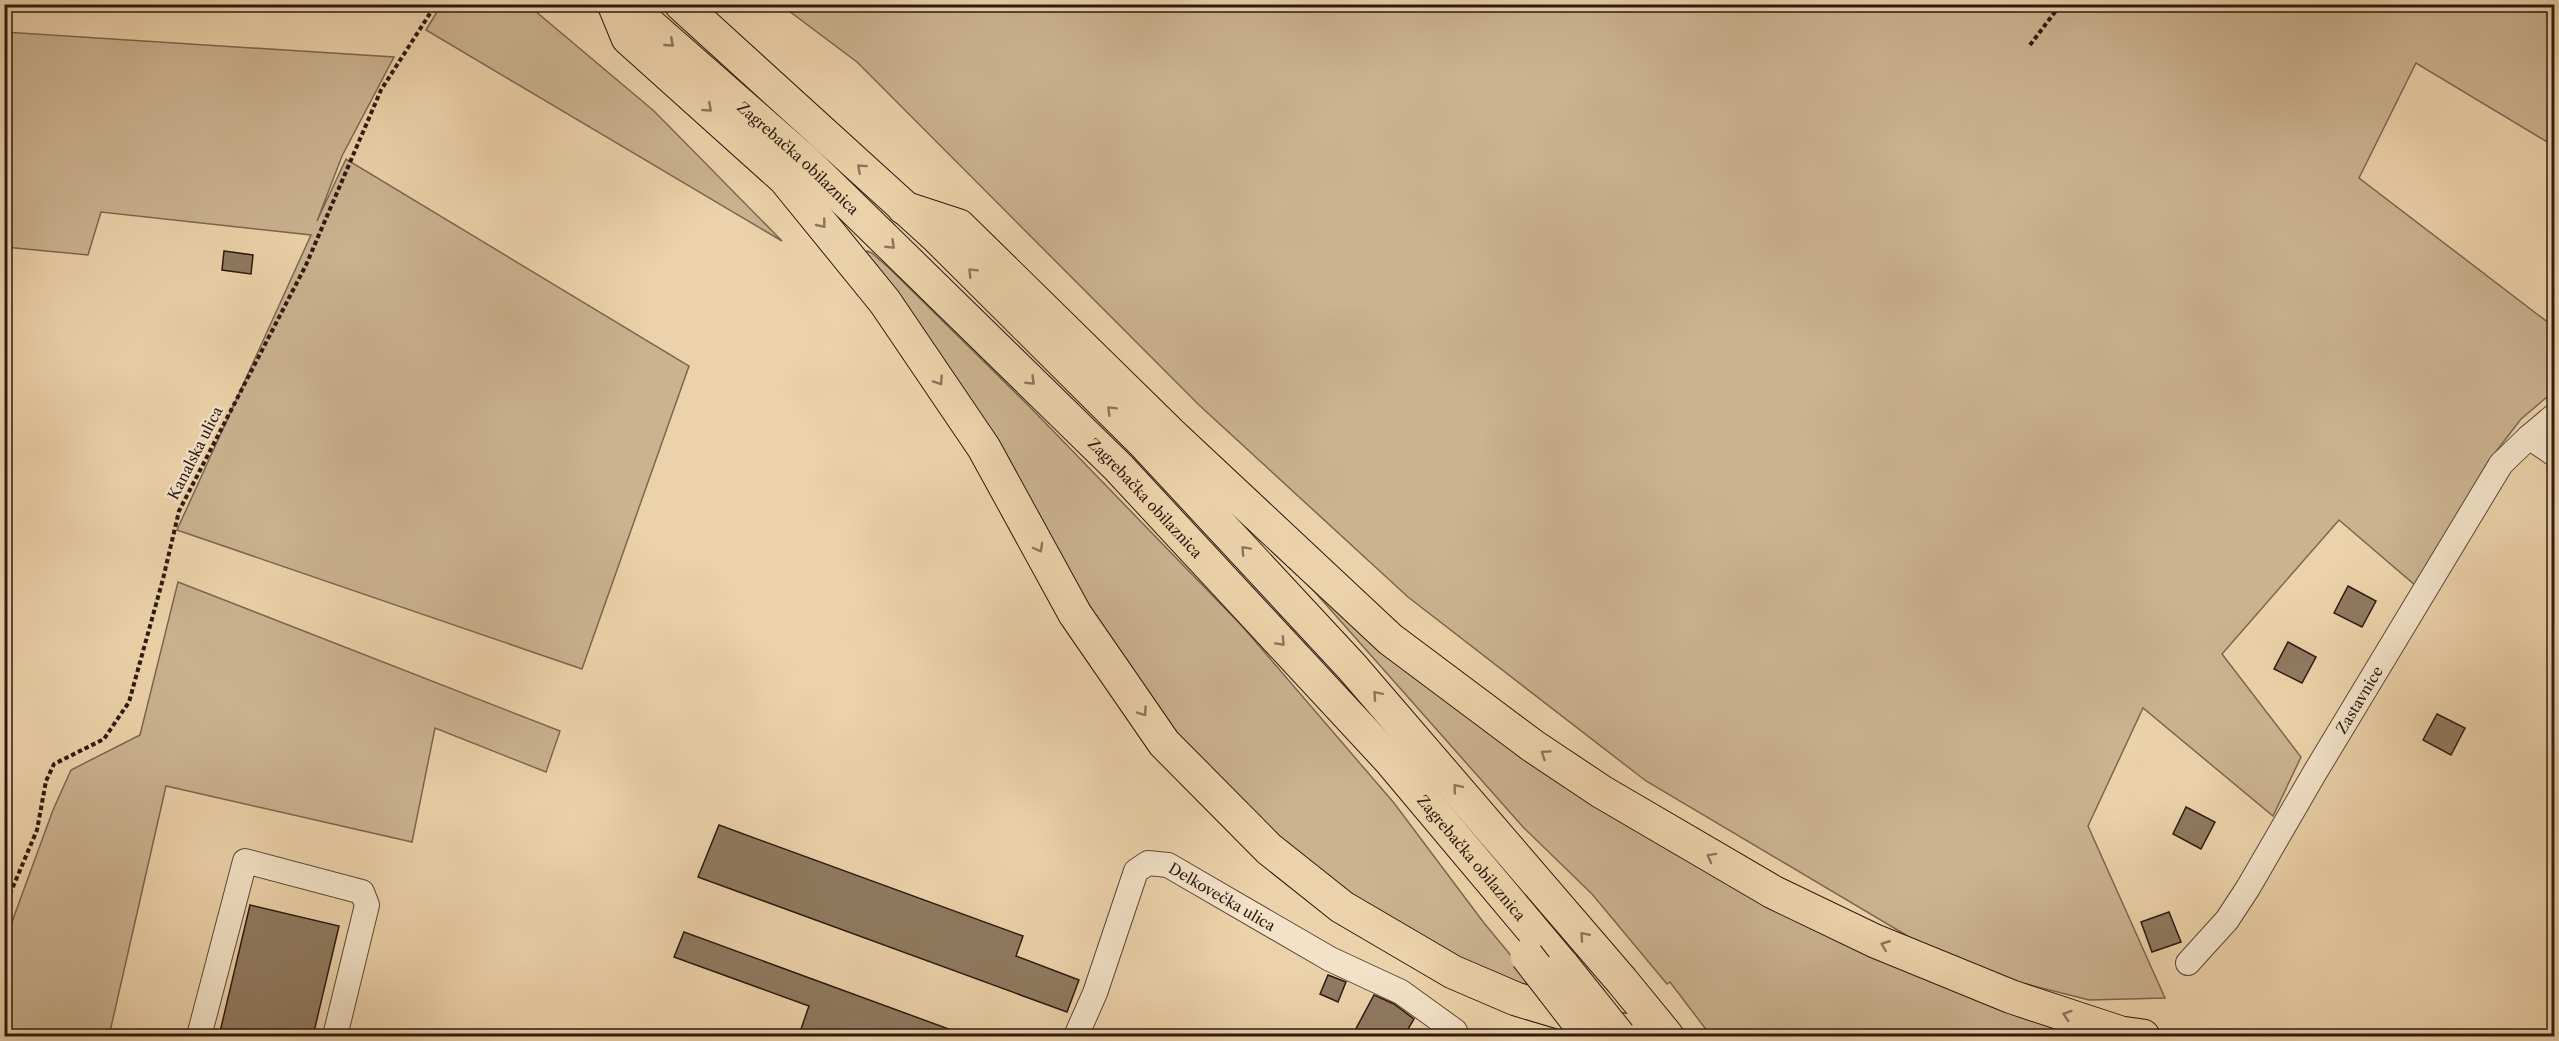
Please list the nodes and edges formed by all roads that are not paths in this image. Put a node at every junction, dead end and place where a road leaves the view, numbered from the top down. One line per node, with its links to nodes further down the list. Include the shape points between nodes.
1 (614, 4): 16 (highway, one-way to 16, via 628,38 785,179 885,302 984,448 1075,614 1164,743 1269,849 1342,907 1453,972 1516,999 1617,1029)
2 (626, 4): 8 (highway, Zagrebačka obilaznica, one-way to 8, via 808,164 1118,467 1389,759)
3 (681, 4): 4 (highway, one-way to 3)
4 (904, 208): 17 (highway, one-way to 4, via 1368,685 1205,507 1128,426); 18 (highway, one-way to 4, via 2121,1033 2012,997 1875,941 1773,892 1602,792 1533,746 1390,639 1171,434 958,226)
5 (2554, 416): 6 (street, Zastavnice)
6 (2529, 437): 7 (street); 9 (street, Zastavnice, via 2495,472 2248,888 2227,920)
7 (2554, 453)
8 (1509, 902): 14 (highway, bridge, via 1527,957); 15 (highway, Zagrebačka obilaznica, bridge)
9 (2188, 963)
10 (1453, 1034): 13 (street, Delkovečka ulica, via 1401,993 1330,959 1168,865 1148,862 1136,871 1095,993)
11 (199, 1036): 12 (street, via 245,861 362,892 367,905)
12 (335, 1036)
13 (1076, 1036)
14 (1589, 1036)
15 (1619, 1036)
16 (1659, 1036)
17 (1667, 1036)
18 (2143, 1036)

